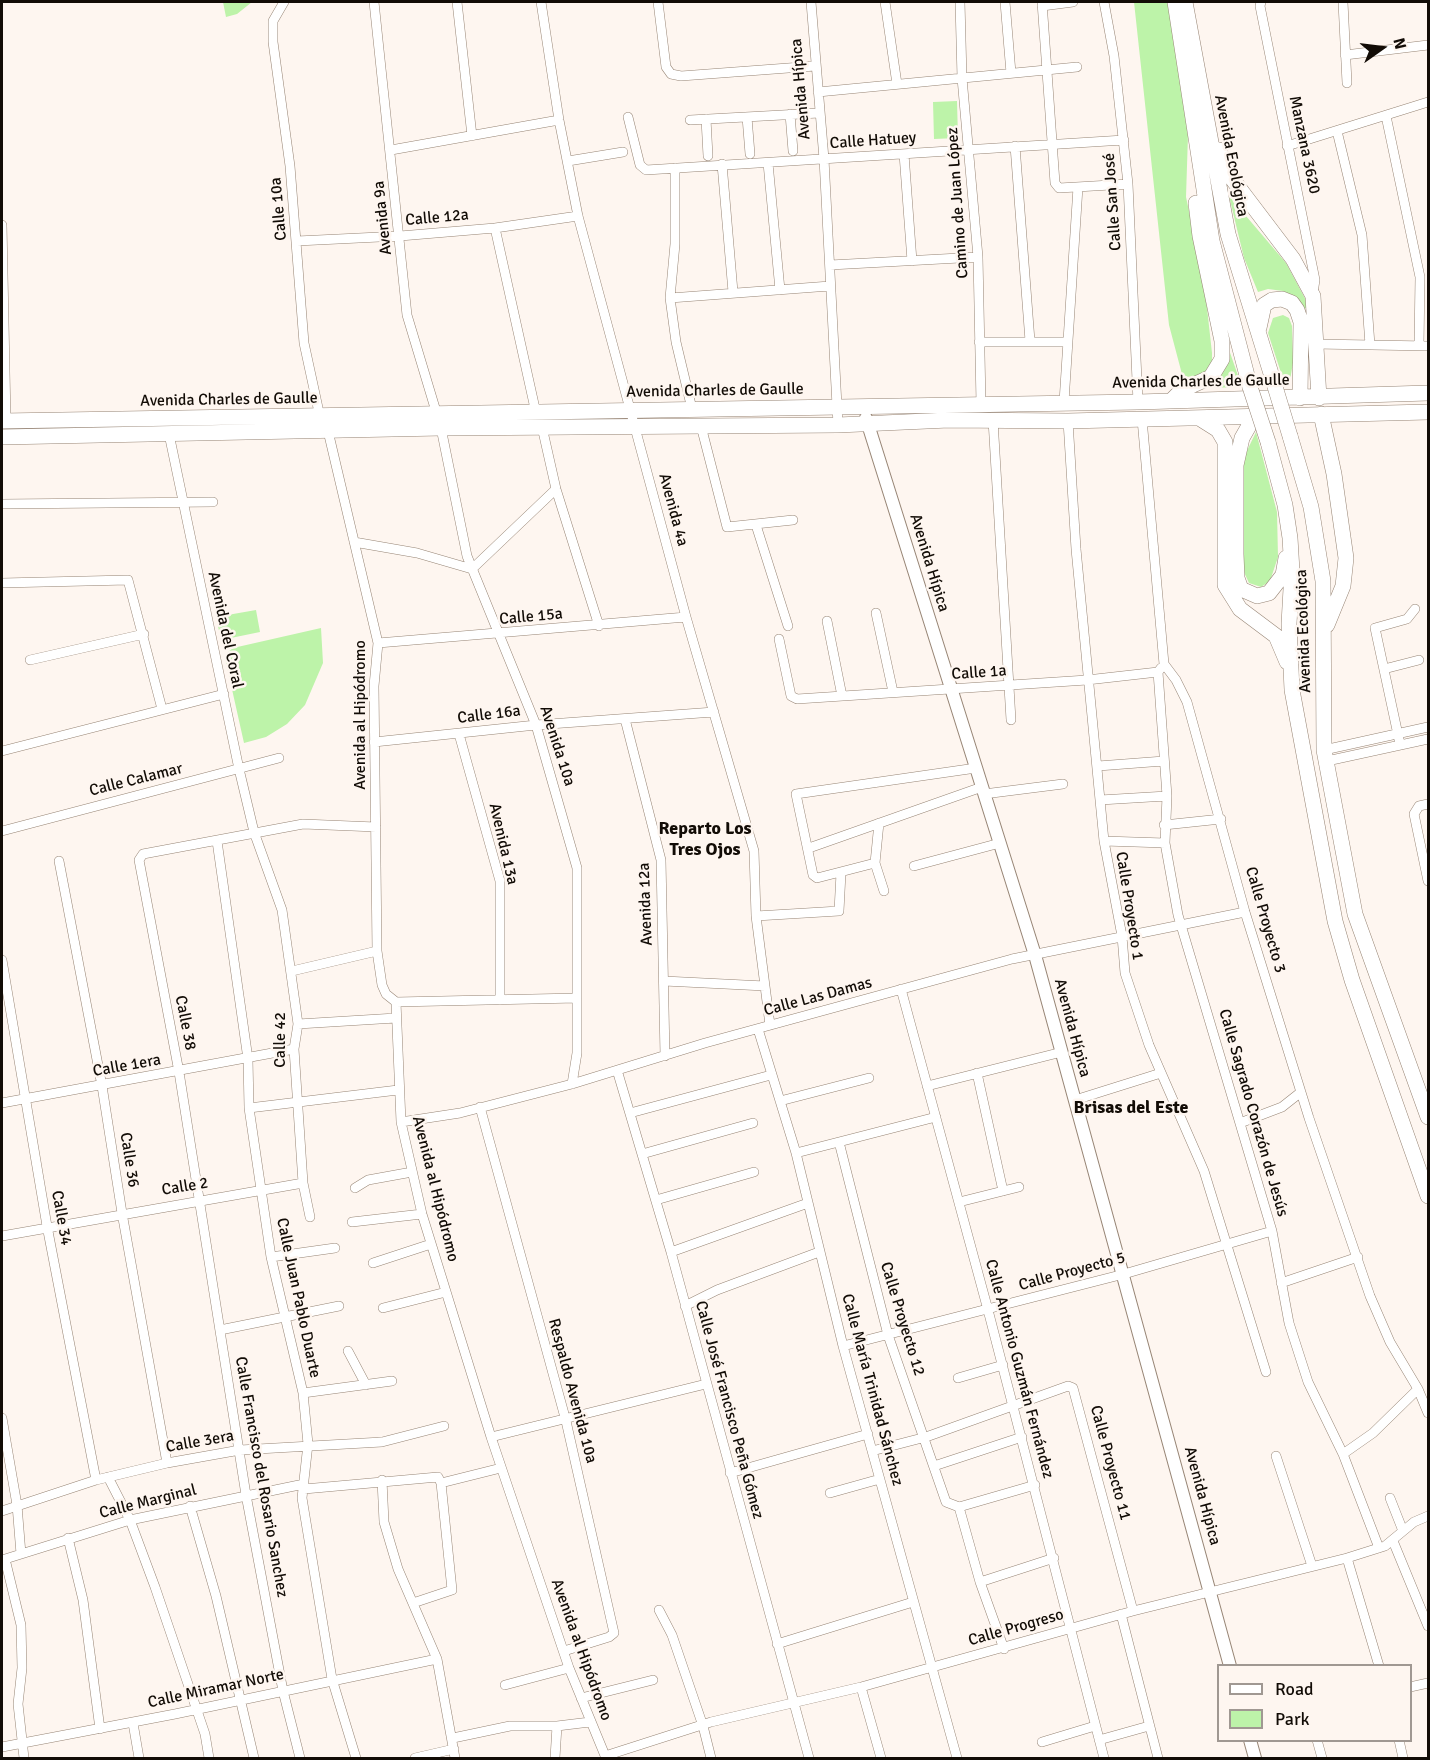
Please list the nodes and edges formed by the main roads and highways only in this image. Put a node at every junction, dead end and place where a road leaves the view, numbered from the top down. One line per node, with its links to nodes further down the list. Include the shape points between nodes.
1 (1174, 2): 4 (main road, Avenida Ecológica)
2 (1185, 2): 3 (main road, Avenida Ecológica)
3 (1207, 129): 5 (main road, Avenida Ecológica, via 1228,234); 8 (main road, via 1230,176 1293,259 1313,296)
4 (1200, 165): 9 (main road, via 1196,207 1222,340 1222,359 1212,377 1182,390); 18 (main road, Avenida Ecológica, bridge, via 1218,272 1268,442)
5 (1258, 334): 7 (main road, via 1264,305 1282,299 1292,303 1301,322); 19 (main road, Avenida Ecológica, bridge, via 1311,507 1323,580)
6 (1428, 393): 8 (main road, Avenida Charles de Gaulle)
7 (1300, 398): 8 (main road, Avenida Charles de Gaulle); 9 (main road, Avenida Charles de Gaulle)
8 (1319, 398)
9 (1171, 401): 14 (main road, Avenida Charles de Gaulle, via 692,409)
10 (1428, 412): 11 (main road, Avenida Charles de Gaulle)
11 (1321, 414): 12 (main road, Avenida Charles de Gaulle); 19 (main road, via 1346,558 1343,586)
12 (1254, 417): 13 (main road, Avenida Charles de Gaulle); 18 (main road, via 1242,438 1236,465 1236,554 1241,589 1257,596 1276,586 1283,575)
13 (1199, 418): 14 (main road, Avenida Charles de Gaulle, via 635,427); 20 (main road, via 1218,430 1225,442 1225,585 1240,609 1276,636)
14 (539, 420): 16 (main road, Avenida Charles de Gaulle)
15 (4, 421): 16 (main road, Avenida Charles de Gaulle, via 320,417)
16 (439, 422): 17 (main road, Avenida Charles de Gaulle, via 328,431)
17 (2, 438)
18 (1290, 538): 20 (main road, Avenida Ecológica)
19 (1324, 634): 21 (main road, Avenida Ecológica, via 1325,756 1355,914 1374,972)
20 (1292, 673): 23 (main road, via 1304,767 1335,921)
21 (1425, 1090): 22 (main road, Avenida Ecológica)
22 (1428, 1117)
23 (1428, 1196)

